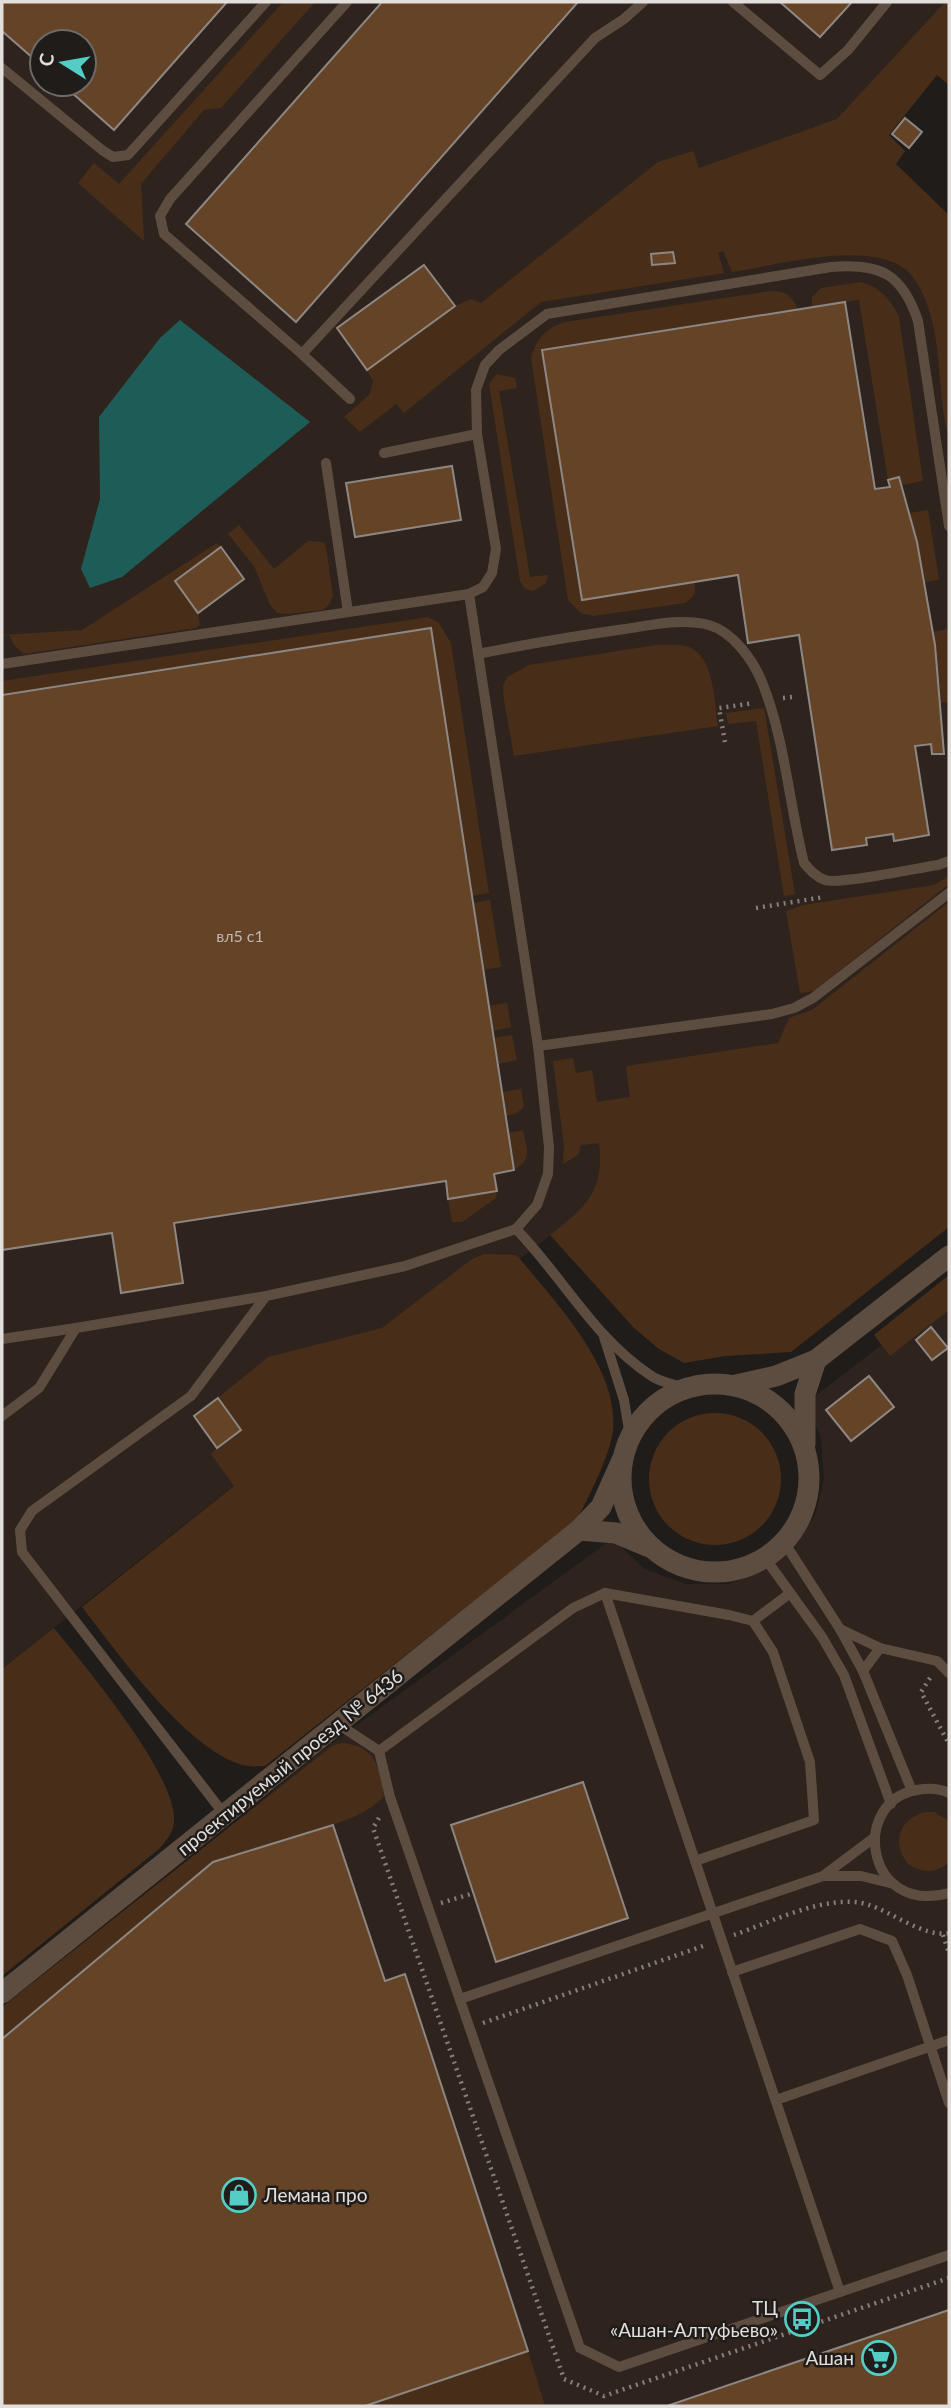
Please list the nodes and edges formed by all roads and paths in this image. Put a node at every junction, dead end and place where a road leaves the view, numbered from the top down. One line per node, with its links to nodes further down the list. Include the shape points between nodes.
1 (266, 2): 6 (lane, via 128,155 113,157 102,150)
2 (347, 2): 7 (lane, via 170,199 160,216 164,234)
3 (643, 2): 7 (lane, via 595,38)
4 (733, 2): 5 (lane, via 820,75 848,50)
5 (887, 2)
6 (2, 68)
7 (302, 354): 8 (lane)
8 (350, 399)
9 (477, 434): 10 (lane); 12 (lane, via 476,390 485,365 547,314 831,267 869,267 900,284 914,311); 14 (lane, via 496,549 484,587)
10 (384, 453)
11 (326, 463): 15 (lane)
12 (945, 472): 13 (lane)
13 (949, 526)
14 (470, 594): 15 (lane); 16 (lane)
15 (348, 612): 17 (lane)
16 (478, 653): 19 (lane, via 683,621 709,625 723,631 747,655); 25 (lane)
17 (2, 664)
18 (793, 697): 19 (path)
19 (769, 700): 20 (path, via 719,708); 22 (lane, via 804,863 827,881)
20 (725, 742)
21 (949, 861): 22 (lane)
22 (843, 880): 24 (path, via 846,894)
23 (949, 893): 25 (lane, via 822,992 794,1008)
24 (756, 908)
25 (538, 1046): 26 (lane, via 548,1174 537,1205)
26 (516, 1229): 28 (lane, via 405,1266); 30 (lane)
27 (949, 1256): 32 (street)
28 (266, 1296): 29 (lane); 58 (lane, via 191,1396 32,1511 20,1530 22,1552)
29 (76, 1328): 31 (lane); 35 (lane, via 39,1388)
30 (604, 1337): 34 (lane, via 651,1376); 36 (lane)
31 (2, 1339)
32 (816, 1360): 33 (street, via 776,1376); 37 (street, via 805,1394)
33 (734, 1385): 34 (street); 37 (street, via 778,1408)
34 (685, 1388): 36 (street, via 662,1399)
35 (2, 1416)
36 (630, 1436): 38 (street)
37 (805, 1449): 40 (street, via 807,1499 799,1522)
38 (622, 1460): 39 (street, проектируемый проезд № 6436, via 601,1507); 41 (street, via 624,1507)
39 (579, 1530): 41 (street, via 616,1533); 51 (street, проектируемый проезд № 6436)
40 (784, 1542): 42 (street); 46 (lane)
41 (650, 1548): 42 (street, via 694,1571 743,1569)
42 (765, 1558): 44 (lane)
43 (605, 1593): 45 (lane); 53 (lane, via 573,1608); 60 (lane)
44 (789, 1594): 45 (lane); 57 (lane, via 844,1675)
45 (753, 1622): 60 (lane, via 773,1652 810,1762 814,1820)
46 (840, 1629): 47 (lane); 49 (lane)
47 (880, 1648): 48 (lane); 49 (lane)
48 (937, 1661): 50 (lane); 52 (path, via 921,1692)
49 (863, 1671): 54 (lane)
50 (949, 1673)
51 (338, 1724): 53 (lane); 58 (street, проектируемый проезд № 6436)
52 (949, 1744)
53 (379, 1751): 56 (lane)
54 (912, 1791): 55 (lane, via 928,1788); 57 (lane)
55 (949, 1793)
56 (390, 1797): 65 (lane); 74 (path, via 373,1828)
57 (891, 1804): 59 (lane)
58 (224, 1814): 71 (street, проектируемый проезд № 6436)
59 (875, 1837): 61 (lane); 62 (lane, via 882,1871)
60 (695, 1861): 66 (lane)
61 (823, 1876): 62 (lane, via 861,1876); 66 (lane)
62 (894, 1884): 64 (lane, via 921,1896)
63 (474, 1893): 65 (path)
64 (949, 1893)
65 (428, 1908): 72 (lane)
66 (713, 1913): 68 (lane); 72 (lane)
67 (946, 1934): 68 (path, via 868,1904 848,1902 825,1904); 69 (path)
68 (722, 1940): 70 (lane); 73 (path)
69 (949, 1953)
70 (733, 1972): 76 (lane, via 860,1929 892,1941); 77 (lane)
71 (2, 1993)
72 (460, 1999): 73 (lane)
73 (469, 2028): 74 (path); 81 (lane, via 580,2348 619,2367)
74 (445, 2036): 80 (path, via 564,2379 604,2396)
75 (949, 2040): 76 (lane)
76 (930, 2047): 77 (lane); 78 (lane)
77 (776, 2100): 81 (lane)
78 (949, 2103)
79 (949, 2255): 81 (lane)
80 (949, 2278)
81 (840, 2292)

